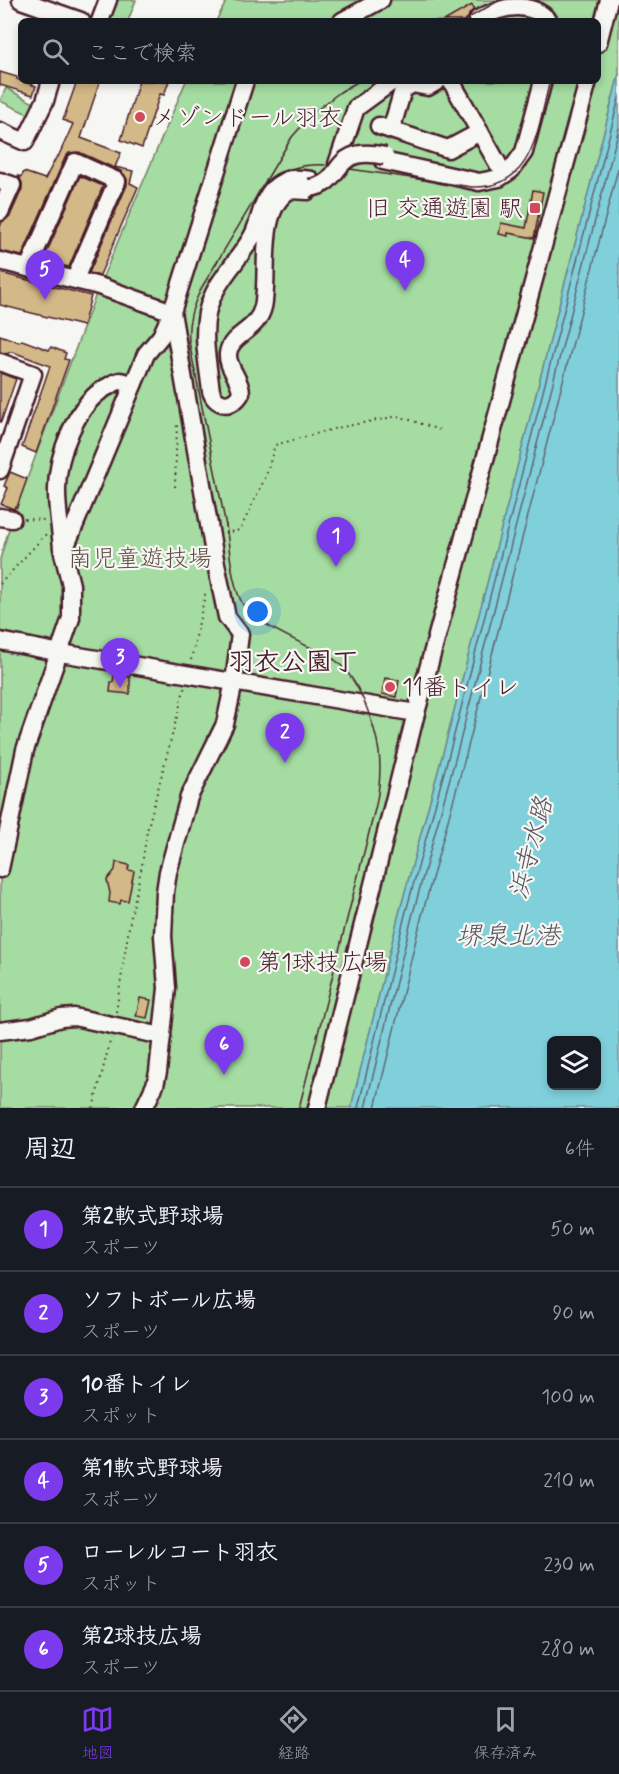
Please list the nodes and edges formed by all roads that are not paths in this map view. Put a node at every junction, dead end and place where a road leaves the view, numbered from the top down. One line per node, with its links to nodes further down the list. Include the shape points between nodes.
1 (21, 0): 6 (street)
2 (108, 0): 7 (street)
3 (609, 0): 14 (street)
4 (373, 2): 8 (street)
5 (516, 8): 10 (street); 11 (street); 12 (street)
6 (70, 18)
7 (101, 18)
8 (347, 18)
9 (486, 18): 13 (street, via 502,6 519,2 531,4)
10 (488, 18)
11 (500, 18)
12 (539, 18)
13 (546, 18)
14 (601, 31)
15 (50, 84): 27 (street, via 25,142)
16 (243, 84): 37 (street)
17 (378, 84): 26 (street, via 360,97)
18 (389, 84): 26 (street)
19 (412, 84): 21 (street)
20 (412, 84): 28 (street, via 403,90 385,128 448,149)
21 (433, 84)
22 (454, 84): 28 (street)
23 (536, 84): 29 (street, via 516,156 498,171 474,175)
24 (542, 84): 29 (street, via 524,152 512,170 499,178 479,182)
25 (587, 84): 45 (street)
26 (352, 110): 32 (street, via 335,164)
27 (0, 130)
28 (480, 132): 30 (street)
29 (384, 158): 32 (street, bridge, via 353,159 318,190)
30 (498, 164)
31 (0, 181): 33 (street, via 12,185)
32 (309, 186): 32 (street, via 291,178 272,189 248,243 215,288 207,315 205,344 211,391 218,402 231,404 241,393 229,352 234,340 253,326 261,313 265,246 278,201 290,190)
33 (0, 212)
34 (0, 261): 35 (street)
35 (28, 268): 36 (street); 36 (street, via 75,162 117,182)
36 (75, 279): 37 (street)
37 (172, 312): 39 (street, via 146,354); 44 (street, via 227,617 240,634)
38 (0, 362): 40 (street, via 33,374)
39 (133, 385): 41 (street); 41 (street, via 119,381 104,388 78,417 59,467 57,493)
40 (0, 470)
41 (63, 553): 43 (street, via 71,585 71,618)
42 (0, 641): 43 (street)
43 (61, 653): 44 (street); 46 (street, via 26,750)
44 (234, 682): 45 (street); 48 (street, via 225,724 189,797 168,872)
45 (416, 714): 50 (street)
46 (0, 869)
47 (0, 1024): 48 (street, via 32,1027 74,1017)
48 (162, 1036): 49 (street, via 155,1085)
49 (144, 1108)
50 (317, 1108)

